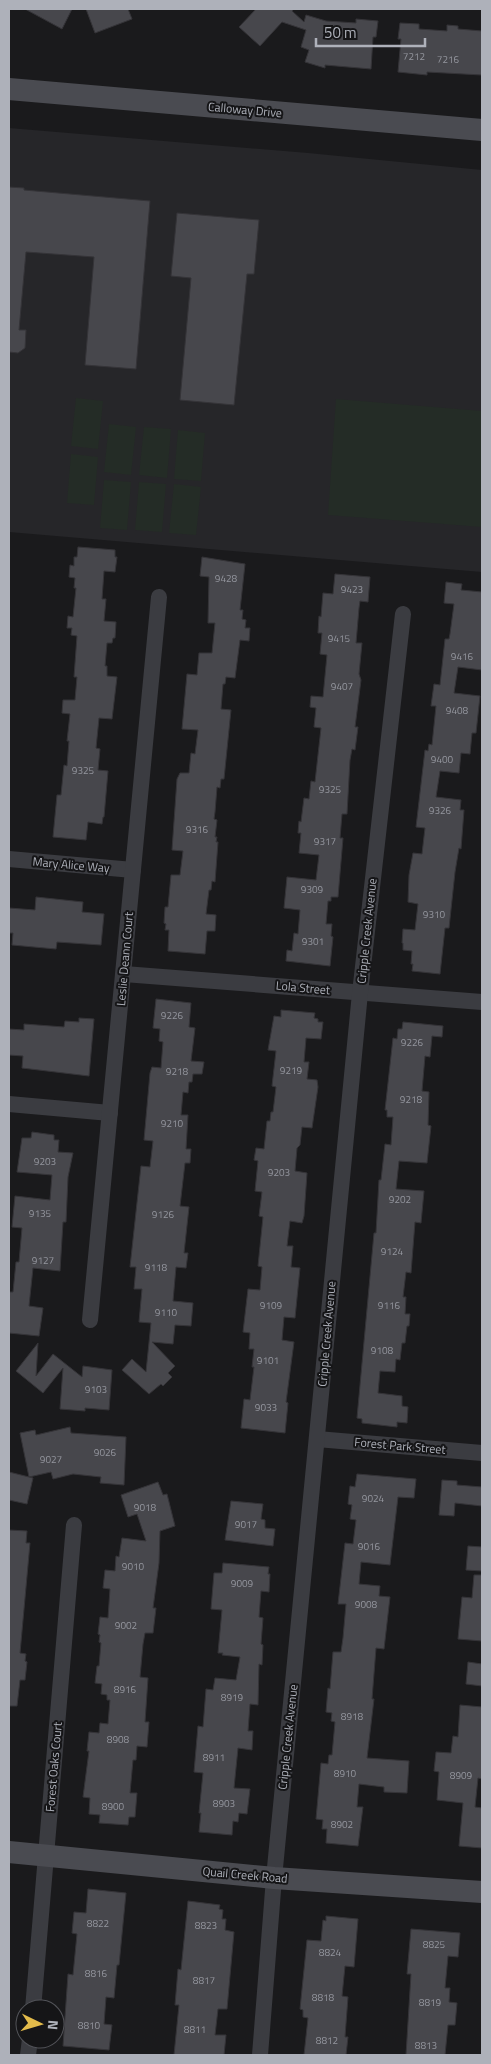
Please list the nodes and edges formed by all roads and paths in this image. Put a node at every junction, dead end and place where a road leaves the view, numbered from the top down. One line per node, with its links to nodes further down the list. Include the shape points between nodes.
1 (9, 89): 2 (street, Calloway Drive)
2 (482, 130)
3 (159, 598): 6 (street, Leslie Deann Court)
4 (403, 614): 8 (street, Cripple Creek Avenue)
5 (9, 859): 6 (street, Mary Alice Way)
6 (133, 870): 7 (street, Leslie Deann Court)
7 (124, 974): 8 (street, Lola Street); 11 (street, Leslie Deann Court)
8 (360, 993): 9 (street, Lola Street); 13 (street, Cripple Creek Avenue)
9 (482, 1002)
10 (9, 1104): 11 (street)
11 (110, 1113): 12 (street, Leslie Deann Court)
12 (90, 1320)
13 (317, 1439): 14 (street, Forest Park Street); 18 (street, Cripple Creek Avenue)
14 (482, 1454)
15 (74, 1525): 17 (street, Forest Oaks Court)
16 (9, 1852): 17 (street, Quail Creek Road)
17 (46, 1855): 18 (street, Quail Creek Road); 20 (street, Forest Oaks Court)
18 (274, 1878): 19 (street, Quail Creek Road); 21 (street, Cripple Creek Avenue)
19 (482, 1892)
20 (34, 1999)
21 (260, 2055)

